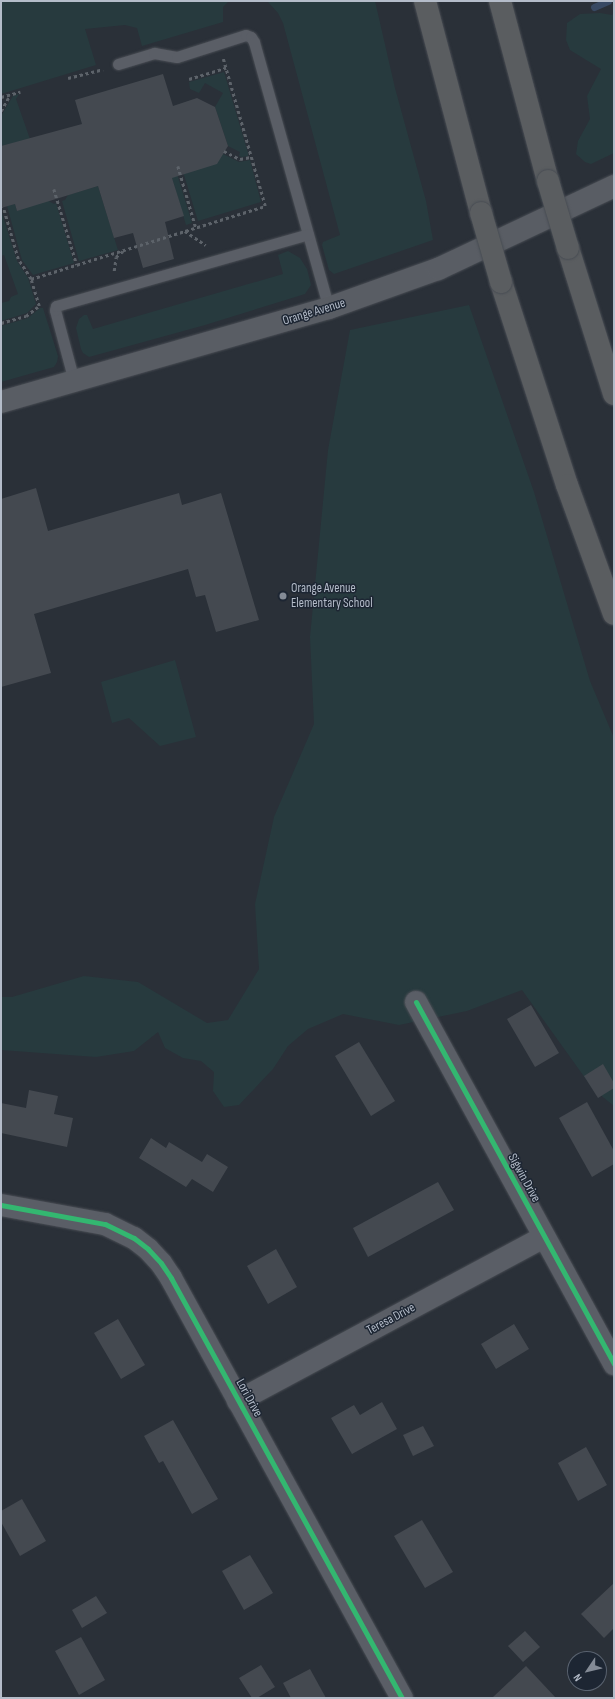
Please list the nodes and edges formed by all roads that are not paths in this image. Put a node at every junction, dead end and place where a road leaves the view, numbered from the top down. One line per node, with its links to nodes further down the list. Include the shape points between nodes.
1 (425, 1): 10 (highway, bridge, via 501,282 565,478)
2 (500, 1): 8 (highway, bridge, via 548,181)
3 (118, 64): 5 (lane, via 154,52 177,57 246,35 250,37 254,42)
4 (614, 186): 6 (main road, Orange Avenue, via 438,269)
5 (308, 234): 6 (lane); 7 (lane, via 56,306)
6 (329, 308): 7 (main road, Orange Avenue)
7 (74, 381): 9 (main road, Orange Avenue)
8 (614, 394)
9 (1, 402)
10 (614, 614)
11 (416, 1002): 13 (street, Sigwin Drive)
12 (1, 1205): 15 (street, Lori Drive, via 105,1224 148,1248 171,1278)
13 (544, 1237): 14 (street, Sigwin Drive); 15 (street, Teresa Drive)
14 (614, 1364)
15 (238, 1401): 16 (street, Lori Drive)
16 (402, 1698)

